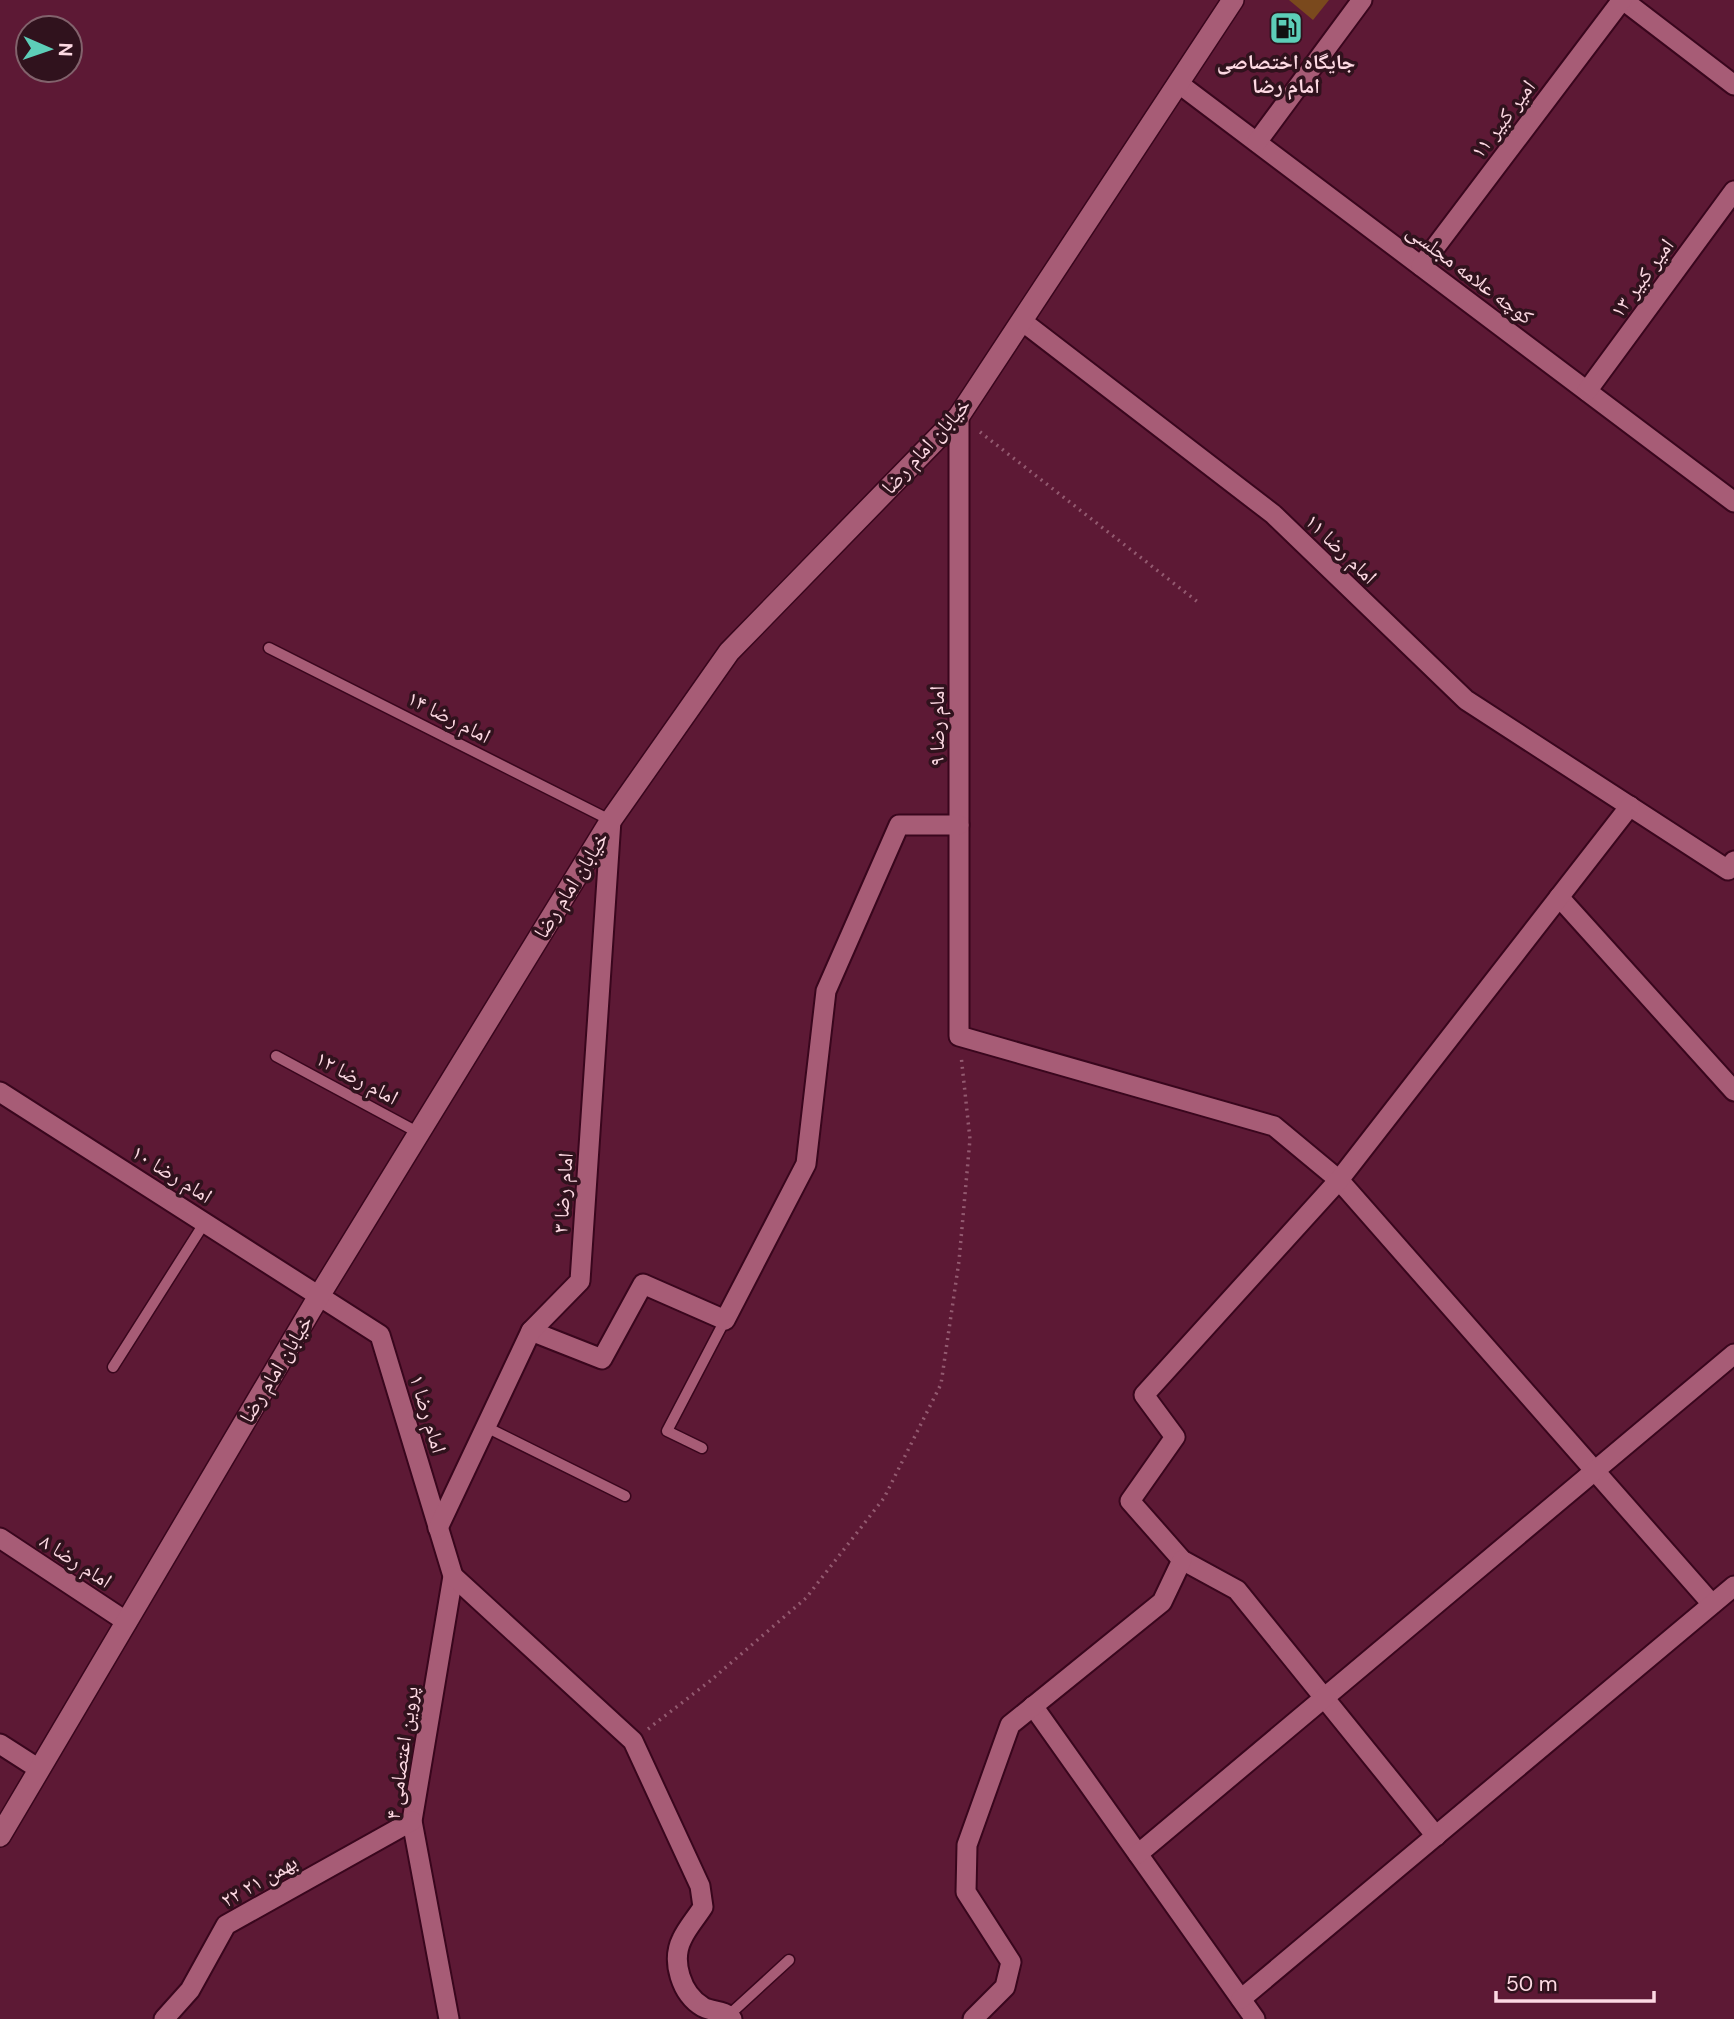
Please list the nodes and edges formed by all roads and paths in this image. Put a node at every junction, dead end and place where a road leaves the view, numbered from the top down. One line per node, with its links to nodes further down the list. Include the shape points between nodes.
1 (1233, 0): 4 (street, خیابان امام رضا)
2 (1362, 0): 6 (street)
3 (1622, 0): 5 (street); 8 (street, امیر کبیر ۱۱)
4 (1178, 83): 6 (street, کوچه علامه مجلسی); 9 (street, خیابان امام رضا)
5 (1734, 85)
6 (1257, 142): 8 (street, کوچه علامه مجلسی)
7 (1734, 191): 10 (street, امیر کبیر ۱۳)
8 (1421, 266): 10 (street, کوچه علامه مجلسی)
9 (1022, 321): 11 (street, خیابان امام رضا); 15 (street, امام رضا ۱۱, via 1273,514 1466,700)
10 (1587, 391): 12 (street, کوچه علامه مجلسی)
11 (959, 416): 13 (path); 16 (street, خیابان امام رضا, via 729,652); 17 (street, امام رضا ۹)
12 (1734, 502)
13 (1199, 603)
14 (269, 648): 16 (lane, امام رضا ۱۴)
15 (1630, 806): 18 (street, امام رضا ۱۱, via 1728,870); 19 (street)
16 (611, 820): 24 (street, خیابان امام رضا); 29 (street, امام رضا ۳, via 580,1281)
17 (959, 825): 20 (street, امام رضا ۹); 28 (street, via 899,825 826,991 806,1164)
18 (1734, 861)
19 (1559, 897): 22 (street); 25 (street)
20 (959, 1036): 25 (street, via 1274,1126); 45 (path, via 970,1139 941,1384 884,1498 806,1598)
21 (276, 1056): 24 (lane, امام رضا ۱۲)
22 (1734, 1091)
23 (0, 1092): 26 (street, امام رضا ۱۰)
24 (419, 1133): 27 (street, خیابان امام رضا)
25 (1339, 1180): 34 (street); 38 (street, via 1144,1395 1175,1437 1130,1502)
26 (205, 1221): 27 (street, امام رضا ۱۰); 31 (lane)
27 (319, 1296): 36 (street, امام رضا ۱, via 380,1335); 42 (street, خیابان امام رضا)
28 (724, 1320): 29 (street, via 643,1284 602,1359); 33 (lane, via 667,1431)
29 (531, 1331): 32 (street, امام رضا ۳)
30 (1734, 1354): 34 (street)
31 (113, 1367)
32 (486, 1427): 35 (lane); 36 (street, امام رضا ۳)
33 (702, 1448)
34 (1595, 1471): 41 (street); 43 (street)
35 (625, 1496)
36 (438, 1528): 39 (street, امام رضا ۱)
37 (0, 1538): 42 (street, امام رضا ۸)
38 (1182, 1560): 43 (street, via 1237,1590); 44 (street, via 1162,1602)
39 (453, 1576): 45 (street); 48 (street, پروین اعتصامی ۴)
40 (1734, 1586): 41 (street)
41 (1712, 1604): 50 (street)
42 (127, 1622): 47 (street, خیابان امام رضا)
43 (1324, 1698): 50 (street); 51 (street)
44 (1033, 1706): 51 (street); 57 (street, via 1010,1725 967,1845 966,1892 1011,1962 1005,1987)
45 (633, 1741): 54 (street, via 699,1886 703,1907 681,1941 677,1965 685,1989 702,2007)
46 (0, 1744): 47 (street)
47 (39, 1769): 49 (street, خیابان امام رضا)
48 (412, 1821): 55 (street, ۲۲ بهمن ۲۱, via 226,1925 190,1990); 56 (street, پروین اعتصامی ۴)
49 (0, 1836)
50 (1436, 1836): 53 (street)
51 (1138, 1854): 53 (street)
52 (789, 1960): 54 (lane)
53 (1241, 1999): 58 (street)
54 (730, 2017)
55 (164, 2019)
56 (449, 2019)
57 (973, 2019)
58 (1255, 2019)

